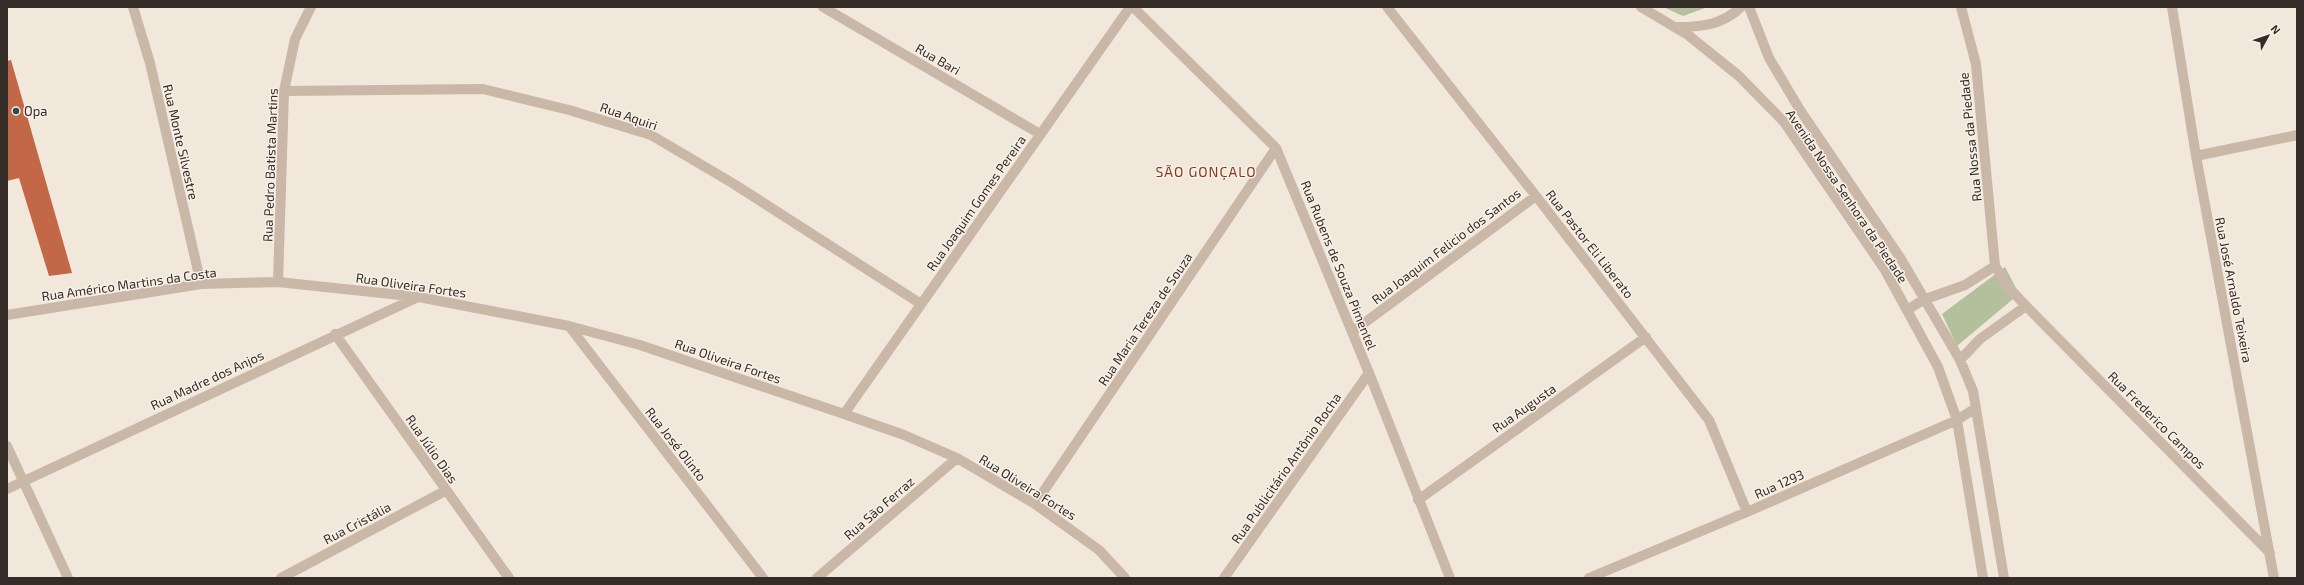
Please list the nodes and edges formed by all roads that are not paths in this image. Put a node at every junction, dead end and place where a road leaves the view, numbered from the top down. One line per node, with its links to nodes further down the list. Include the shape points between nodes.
1 (133, 7): 23 (street, Rua Monte Silvestre, via 150,63)
2 (311, 7): 15 (street, Rua Pedro Batista Martins, via 295,39)
3 (823, 7): 16 (street, Rua Bari)
4 (1130, 7): 16 (street, Rua Joaquim Gomes Pereira)
5 (1133, 7): 18 (street, Rua Rubens de Souza Pimentel)
6 (1387, 7): 20 (street, Rua Pastor Eli Liberato)
7 (1641, 7): 13 (street, Avenida Nossa Senhora da Piedade)
8 (1741, 7): 12 (street, via 1731,17)
9 (1749, 7): 25 (street, Avenida Nossa Senhora da Piedade, via 1769,58 1796,104 1901,259)
10 (1961, 7): 21 (street, Rua Nossa da Piedade, via 1976,64)
11 (2172, 7): 19 (street, Rua José Arnaldo Teixeira)
12 (1705, 26): 13 (street); 14 (street, via 1701,30)
13 (1676, 27): 14 (street, Avenida Nossa Senhora da Piedade)
14 (1698, 44): 28 (street, Avenida Nossa Senhora da Piedade, via 1739,76 1784,122 1885,270)
15 (284, 90): 22 (street, Rua Pedro Batista Martins); 26 (street, Rua Aquiri, via 483,89 569,110 651,135 734,184)
16 (1040, 134): 26 (street, Rua Joaquim Gomes Pereira)
17 (2297, 135): 19 (street)
18 (1276, 148): 31 (street, Rua Rubens de Souza Pimentel); 45 (street, Rua Maria Tereza de Souza)
19 (2196, 156): 47 (street, Rua José Arnaldo Teixeira)
20 (1536, 196): 31 (street, Rua Joaquim Felicio dos Santos); 33 (street, Rua Pastor Eli Liberato)
21 (1995, 266): 25 (street, via 1965,285); 27 (street, Rua Nossa da Piedade, via 2008,287)
22 (278, 282): 23 (street, Rua Américo Martins da Costa); 24 (street, Rua Oliveira Fortes)
23 (201, 284): 29 (street, Rua Américo Martins da Costa)
24 (419, 296): 30 (street, Rua Oliveira Fortes); 32 (street, Rua Madre dos Anjos)
25 (1923, 300): 28 (street); 34 (street, Avenida Nossa Senhora da Piedade)
26 (921, 304): 37 (street, Rua Joaquim Gomes Pereira)
27 (2026, 306): 34 (street, via 1980,339); 47 (street, Rua Frederico Campos)
28 (1907, 310): 38 (street, Avenida Nossa Senhora da Piedade, via 1938,367)
29 (7, 315)
30 (569, 326): 37 (street, Rua Oliveira Fortes, via 640,345); 52 (street, Rua José Olinto)
31 (1352, 332): 35 (street, Rua Rubens de Souza Pimentel)
32 (335, 334): 41 (street, Rua Madre dos Anjos); 43 (street, Rua Júlio Dias)
33 (1646, 337): 44 (street, Rua Augusta); 46 (street, Rua Pastor Eli Liberato, via 1709,420)
34 (1960, 360): 36 (street, Avenida Nossa Senhora da Piedade, via 1973,391)
35 (1369, 373): 44 (street, Rua Rubens de Souza Pimentel); 55 (street, Rua Publicitário Antônio Rocha)
36 (1976, 408): 38 (street, Rua 1293); 48 (street, Avenida Nossa Senhora da Piedade)
37 (844, 414): 40 (street, Rua Oliveira Fortes, via 904,435)
38 (1957, 420): 46 (street, Rua 1293); 58 (street, Avenida Nossa Senhora da Piedade)
39 (7, 446): 41 (street)
40 (957, 458): 45 (street, Rua Oliveira Fortes); 53 (street, Rua São Ferraz)
41 (24, 481): 42 (street, Rua Madre dos Anjos); 49 (street)
42 (7, 489)
43 (446, 491): 50 (street, Rua Cristália); 51 (street, Rua Júlio Dias)
44 (1418, 500): 56 (street, Rua Rubens de Souza Pimentel)
45 (1035, 504): 54 (street, Rua Oliveira Fortes, via 1098,550)
46 (1746, 512): 57 (street, Rua 1293)
47 (2270, 553): 60 (street, Rua José Arnaldo Teixeira)
48 (2004, 577): 59 (street)
49 (68, 578)
50 (281, 578)
51 (509, 578)
52 (763, 578)
53 (817, 578)
54 (1125, 578)
55 (1224, 578)
56 (1450, 578)
57 (1589, 578)
58 (1983, 578)
59 (1994, 578)
60 (2274, 578)

